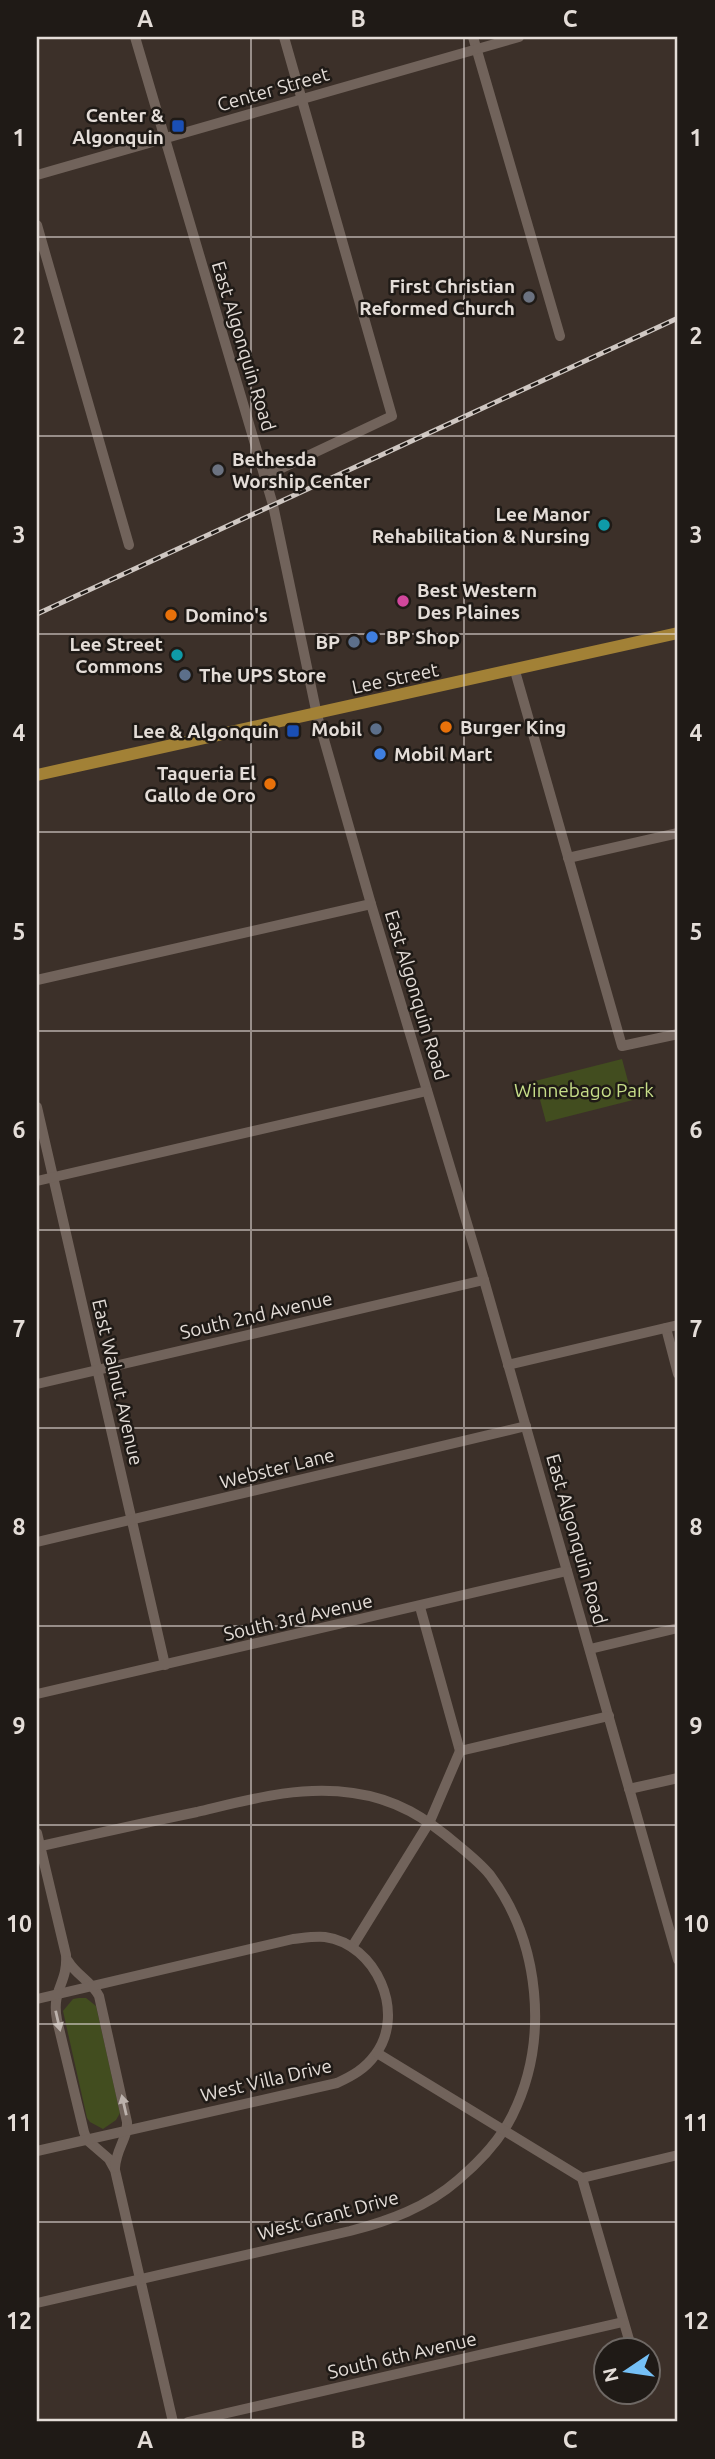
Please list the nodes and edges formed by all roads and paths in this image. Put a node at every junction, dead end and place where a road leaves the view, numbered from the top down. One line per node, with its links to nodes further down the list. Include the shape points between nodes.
1 (135, 37): 7 (street, East Algonquin Road)
2 (284, 37): 6 (street)
3 (473, 37): 5 (street)
4 (519, 37): 5 (street, Center Street)
5 (476, 49): 6 (street, Center Street); 10 (street)
6 (302, 99): 7 (street, Center Street); 11 (street, via 393,416)
7 (165, 138): 8 (street, Center Street); 11 (street, East Algonquin Road)
8 (37, 175)
9 (37, 225): 12 (street)
10 (560, 336)
11 (265, 476): 15 (street, East Algonquin Road)
12 (130, 545)
13 (678, 633): 14 (main road, Lee Street)
14 (515, 671): 15 (main road, Lee Street); 18 (street)
15 (317, 715): 16 (main road, Lee Street); 19 (street, East Algonquin Road)
16 (37, 775)
17 (678, 833): 18 (street)
18 (568, 858): 21 (street, via 622,1046)
19 (371, 904): 20 (street); 22 (street, East Algonquin Road)
20 (37, 980)
21 (678, 1034)
22 (428, 1091): 24 (street); 26 (street, East Algonquin Road)
23 (37, 1107): 24 (street, East Walnut Avenue)
24 (53, 1177): 25 (street); 30 (street, East Walnut Avenue)
25 (37, 1181)
26 (484, 1280): 29 (street, East Algonquin Road); 30 (street, South 2nd Avenue)
27 (678, 1325): 28 (street)
28 (666, 1328): 29 (street); 31 (street)
29 (508, 1365): 33 (street, East Algonquin Road)
30 (97, 1371): 32 (street, South 2nd Avenue); 34 (street, East Walnut Avenue)
31 (678, 1374)
32 (37, 1384)
33 (526, 1426): 34 (street, Webster Lane); 36 (street, East Algonquin Road)
34 (132, 1521): 35 (street, Webster Lane); 40 (street, East Walnut Avenue)
35 (37, 1542)
36 (567, 1571): 37 (street, South 3rd Avenue); 39 (street, East Algonquin Road)
37 (420, 1607): 40 (street, South 3rd Avenue); 43 (street)
38 (678, 1628): 39 (street)
39 (590, 1649): 42 (street, East Algonquin Road)
40 (165, 1665): 41 (street, South 3rd Avenue)
41 (37, 1694)
42 (609, 1716): 43 (street); 45 (street, East Algonquin Road)
43 (460, 1751): 46 (street)
44 (678, 1778): 45 (street)
45 (629, 1789): 51 (street, East Algonquin Road)
46 (430, 1821): 48 (street, West Grant Drive, via 393,1802 353,1793 300,1790); 49 (street); 57 (street, West Grant Drive, via 488,1873 504,1896 528,1952 536,2018 531,2057 512,2116)
47 (37, 1833): 48 (street)
48 (38, 1847): 50 (street)
49 (352, 1947): 52 (street, via 325,1937 293,1939); 55 (street, via 381,1980 386,1998 388,2018)
50 (66, 1955): 52 (street, via 72,1968); 53 (street, via 67,1969)
51 (678, 1960)
52 (94, 1986): 53 (street); 56 (street, one-way to 52)
53 (56, 1995): 54 (street); 58 (street, one-way to 58, via 57,2020)
54 (37, 1999)
55 (377, 2053): 56 (street, West Villa Drive, via 362,2069 337,2083); 57 (street)
56 (128, 2130): 58 (street, West Villa Drive); 61 (street)
57 (502, 2131): 62 (street); 63 (street, West Grant Drive, via 457,2181 386,2222)
58 (87, 2140): 59 (street, West Villa Drive); 61 (street, via 104,2152)
59 (37, 2151)
60 (678, 2155): 62 (street)
61 (115, 2170): 63 (street)
62 (582, 2178): 65 (street)
63 (141, 2280): 64 (street, West Grant Drive); 67 (street)
64 (37, 2303)
65 (623, 2322): 66 (street); 68 (street, South 6th Avenue)
66 (628, 2336)
67 (173, 2422)
68 (188, 2422)

